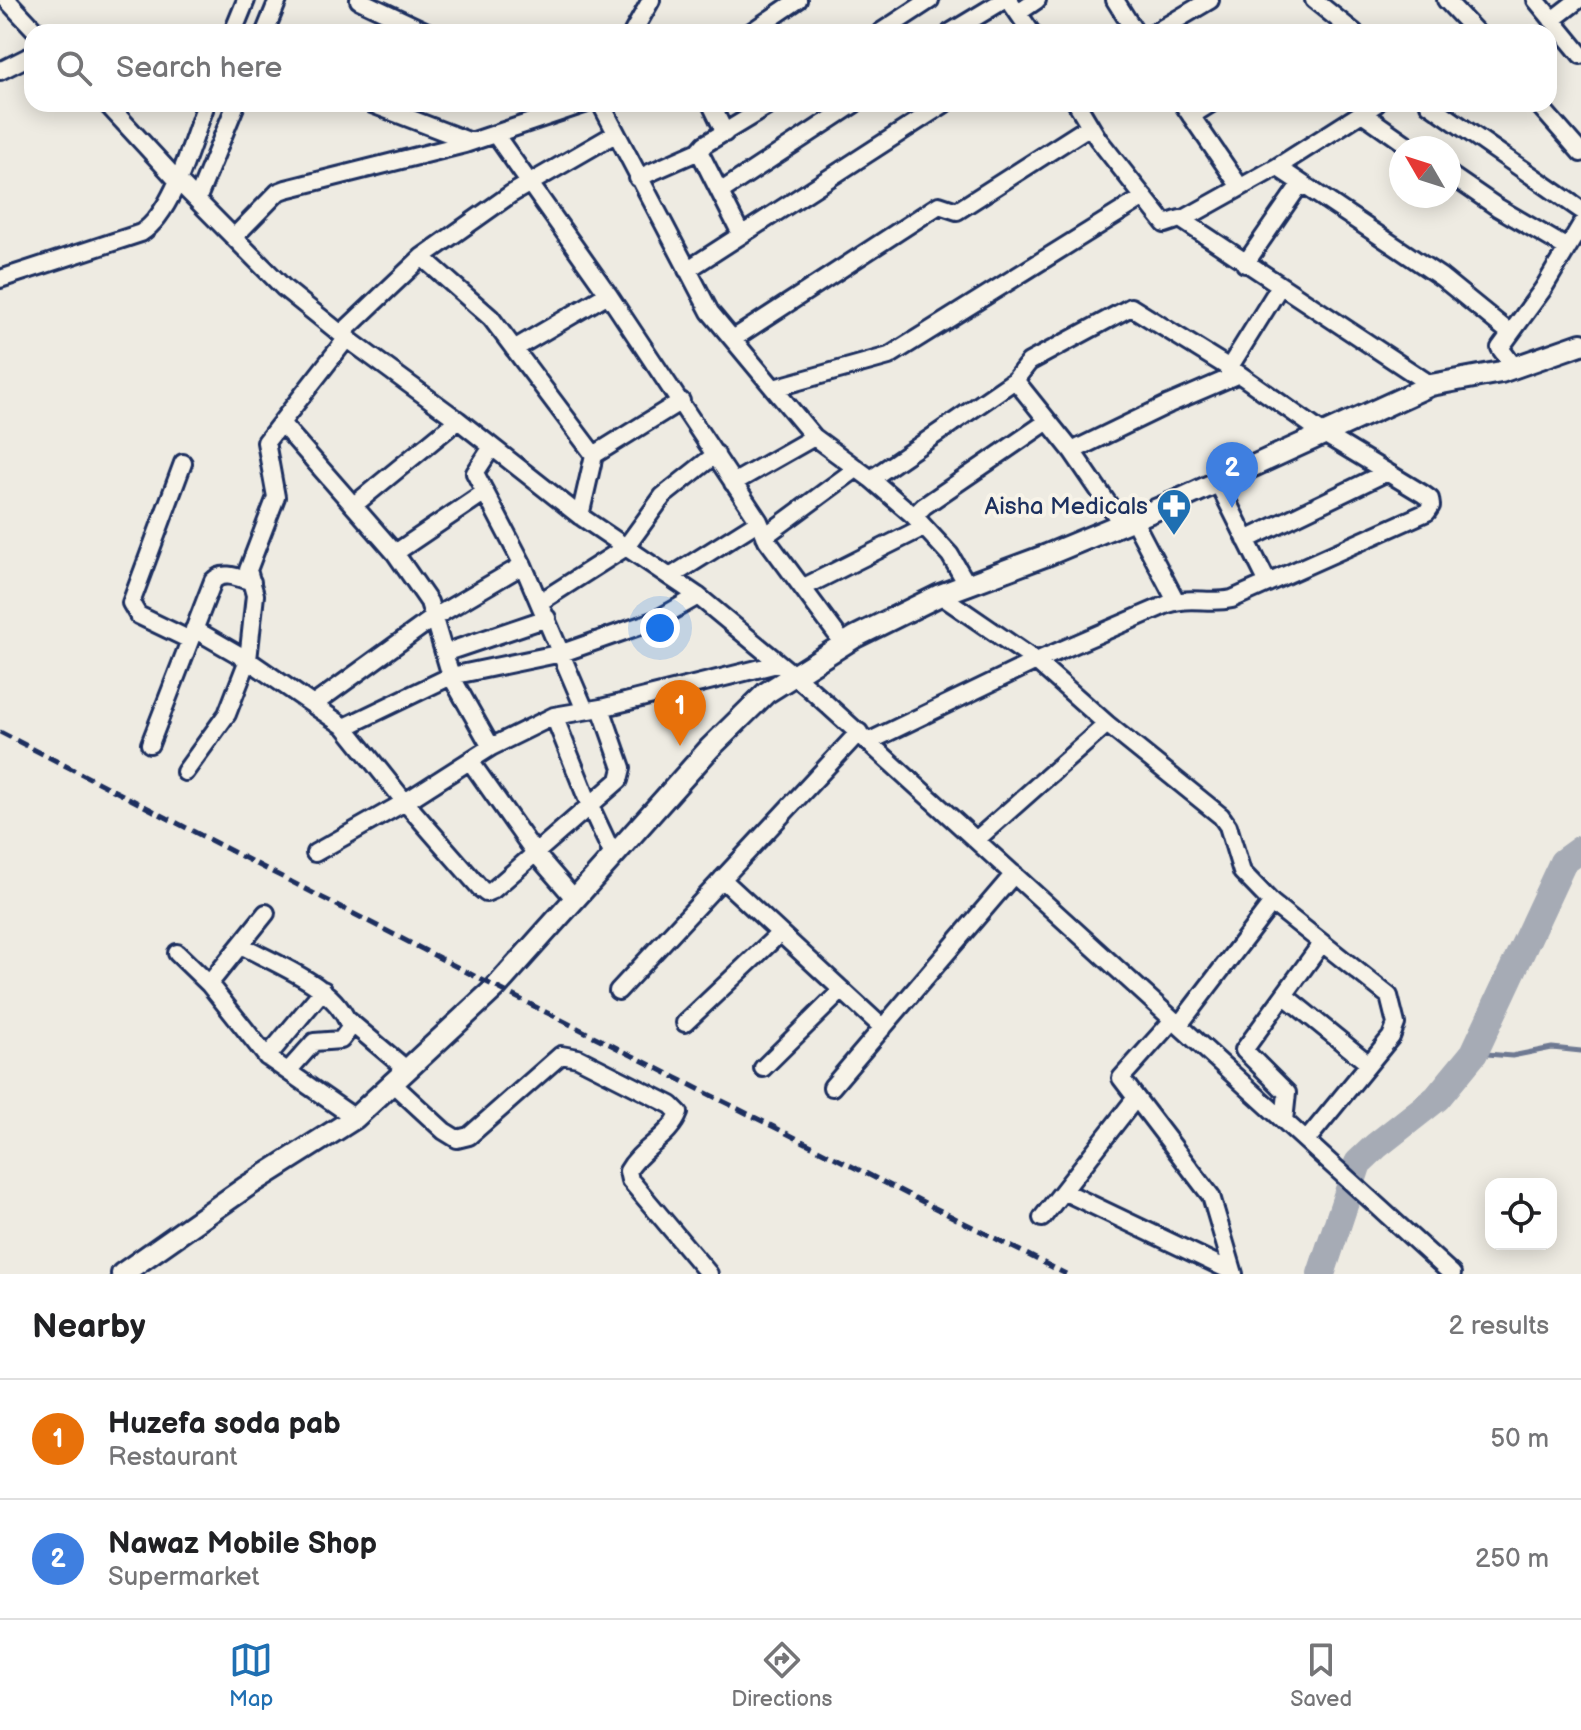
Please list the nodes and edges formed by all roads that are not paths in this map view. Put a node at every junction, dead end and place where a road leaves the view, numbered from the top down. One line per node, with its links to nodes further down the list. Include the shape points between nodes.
1 (7, 0): 17 (street)
2 (246, 0): 18 (street)
3 (278, 0): 19 (street)
4 (359, 0): 20 (street)
5 (651, 0): 21 (street)
6 (798, 0): 22 (street)
7 (930, 0): 23 (street)
8 (1037, 0): 15 (street)
9 (1115, 0): 26 (street)
10 (1210, 0): 27 (street)
11 (1314, 0): 28 (street)
12 (1446, 0): 29 (street)
13 (1536, 0): 16 (street)
14 (1578, 0): 16 (street)
15 (1010, 4): 24 (street); 25 (street)
16 (1552, 20): 30 (street)
17 (30, 24)
18 (236, 24)
19 (268, 24)
20 (410, 24)
21 (638, 24)
22 (763, 24)
23 (893, 24)
24 (968, 24)
25 (1025, 24)
26 (1130, 24)
27 (1170, 24)
28 (1344, 24)
29 (1468, 24)
30 (1555, 24)
31 (1557, 26): 32 (street)
32 (1581, 55)
33 (24, 59): 34 (street)
34 (0, 71)
35 (114, 112): 61 (street)
36 (203, 112): 61 (street)
37 (233, 112): 68 (street)
38 (393, 112): 56 (street)
39 (560, 112): 53 (street)
40 (605, 112): 54 (street)
41 (715, 112): 52 (street)
42 (758, 112): 52 (street)
43 (842, 112): 66 (street)
44 (932, 112): 72 (street)
45 (1082, 112): 51 (street)
46 (1188, 112): 65 (street)
47 (1363, 112): 59 (street)
48 (1373, 112): 55 (street)
49 (1440, 112): 69 (street)
50 (1545, 112): 58 (street)
51 (1090, 126): 67 (street); 83 (street, via 957,211 939,205)
52 (725, 133): 57 (street)
53 (495, 134): 56 (street); 64 (street)
54 (615, 134): 60 (street); 64 (street)
55 (1399, 136)
56 (471, 142): 73 (street, via 278,192)
57 (699, 151): 60 (street); 66 (street)
58 (1581, 153)
59 (1277, 167): 63 (street); 65 (street)
60 (638, 178): 77 (street)
61 (177, 180): 68 (street); 78 (street, via 152,226 141,233)
62 (1461, 182): 74 (street)
63 (1301, 183): 76 (street); 81 (street, via 1441,277)
64 (528, 185): 75 (street); 80 (street)
65 (1240, 187): 70 (street)
66 (720, 192): 72 (street)
67 (1144, 197): 70 (street, via 1165,224); 90 (street, via 889,356)
68 (197, 200): 73 (street)
69 (1581, 210)
70 (1182, 220): 76 (street)
71 (1581, 225): 74 (street)
72 (741, 234): 77 (street)
73 (234, 237): 82 (street, via 284,288)
74 (1567, 248): 81 (street)
75 (422, 257): 82 (street); 85 (street, via 491,318)
76 (1245, 264): 79 (street)
77 (687, 270): 83 (street, via 710,312)
78 (0, 279)
79 (1280, 286): 87 (street); 89 (street)
80 (608, 294): 85 (street); 91 (street)
81 (1510, 333): 86 (street, via 1500,348)
82 (344, 336): 92 (street); 94 (street)
83 (733, 339): 90 (street)
84 (1581, 344): 86 (main road)
85 (514, 349): 100 (street)
86 (1515, 368): 89 (main road)
87 (1234, 371): 88 (street, via 1131,307 1029,362); 95 (street); 98 (street)
88 (1015, 380): 93 (street); 104 (street)
89 (1431, 385): 95 (main road)
90 (774, 388): 96 (street)
91 (681, 401): 99 (street); 100 (street)
92 (458, 420): 97 (street); 108 (street)
93 (1048, 421): 98 (street); 110 (street, via 924,506)
94 (281, 423): 108 (street); 118 (street, via 266,442 276,497 249,567)
95 (1324, 434): 103 (street); 106 (main road)
96 (814, 437): 102 (street); 105 (street)
97 (492, 447): 107 (street, via 475,473); 109 (street)
98 (1072, 451): 111 (street)
99 (716, 454): 105 (street); 114 (street, via 663,496)
100 (594, 455): 109 (street)
101 (183, 463): 127 (street, via 131,603 138,615)
102 (856, 469): 104 (street); 112 (street)
103 (1387, 472): 113 (street); 119 (street, via 1430,499 1427,512)
104 (871, 479): 110 (street)
105 (733, 483): 112 (street)
106 (1218, 483): 111 (main road); 113 (street)
107 (485, 492): 115 (street); 116 (street)
108 (354, 505): 115 (street)
109 (580, 516): 114 (street)
110 (919, 521): 120 (street, via 950,555); 121 (street)
111 (1128, 522): 120 (main road); 124 (street)
112 (762, 529): 117 (street); 121 (street)
113 (1246, 540): 119 (street)
114 (626, 547): 117 (street); 125 (street)
115 (395, 553): 126 (street, via 429,602)
116 (523, 565): 125 (street); 126 (street)
117 (670, 577): 123 (street)
118 (252, 582): 127 (street, via 217,576); 131 (street)
119 (1268, 583): 124 (street, via 1224,601)
120 (968, 586): 122 (main road)
121 (804, 587): 128 (street)
122 (940, 595): 128 (main road); 132 (street)
123 (698, 596): 130 (street, via 656,620); 133 (street)
124 (1176, 601): 132 (street)
125 (543, 610): 129 (street); 130 (street)
126 (433, 618): 129 (street); 135 (street)
127 (192, 634): 131 (street); 141 (street)
128 (844, 644): 133 (main road)
129 (444, 653): 134 (street)
130 (562, 653): 134 (street); 136 (street)
131 (248, 660): 135 (street); 144 (street, via 227,714)
132 (1036, 661): 138 (street); 140 (street)
133 (786, 670): 136 (street); 140 (street); 150 (main road)
134 (451, 676): 139 (street); 142 (street)
135 (313, 705): 139 (street)
136 (593, 709): 137 (street); 146 (street, via 622,774)
137 (554, 716): 142 (street); 146 (street)
138 (1107, 724): 147 (street); 154 (street, via 1226,820 1242,872)
139 (345, 727): 145 (street)
140 (863, 737): 147 (street); 152 (street)
141 (150, 744)
142 (491, 747): 143 (street)
143 (470, 761): 145 (street); 149 (street)
144 (185, 772)
145 (405, 802): 148 (street); 149 (street, via 486,893)
146 (590, 806): 149 (street); 150 (street)
147 (976, 840): 151 (street)
148 (315, 853)
149 (535, 853): 153 (street)
150 (613, 855): 153 (main road)
151 (1014, 874): 166 (street); 168 (street)
152 (722, 879): 156 (street); 163 (street)
153 (574, 898): 173 (main road, via 496,987)
154 (1272, 903): 157 (street); 166 (street)
155 (266, 913): 158 (street)
156 (780, 933): 162 (street); 167 (street)
157 (1322, 943): 164 (street); 170 (street, via 1389,996 1395,1030)
158 (241, 945): 160 (street); 161 (street)
159 (177, 953): 160 (street)
160 (209, 984): 169 (street)
161 (323, 990): 165 (street); 169 (street)
162 (842, 990): 168 (street); 171 (street)
163 (618, 991)
164 (1285, 996): 170 (street); 177 (street, via 1244,1050 1287,1093)
165 (348, 1020): 172 (street, via 350,1028 338,1042 314,1042); 173 (street)
166 (1176, 1022): 175 (street, via 1121,1078); 177 (street)
167 (685, 1023)
168 (883, 1028): 174 (street)
169 (267, 1057): 172 (street)
170 (1369, 1064): 178 (street)
171 (763, 1068)
172 (288, 1071): 176 (street)
173 (398, 1075): 176 (main road); 183 (street, via 444,1131 457,1139 469,1136 561,1055 578,1058 671,1105 679,1113 675,1122 633,1161 630,1180)
174 (832, 1087)
175 (1135, 1099): 179 (street); 181 (street, via 1211,1196)
176 (355, 1118): 182 (main road)
177 (1284, 1121): 178 (street)
178 (1306, 1141): 184 (street)
179 (1063, 1191): 180 (street); 181 (street)
180 (1042, 1218)
181 (1233, 1273)
182 (122, 1274)
183 (709, 1274)
184 (1452, 1274)

